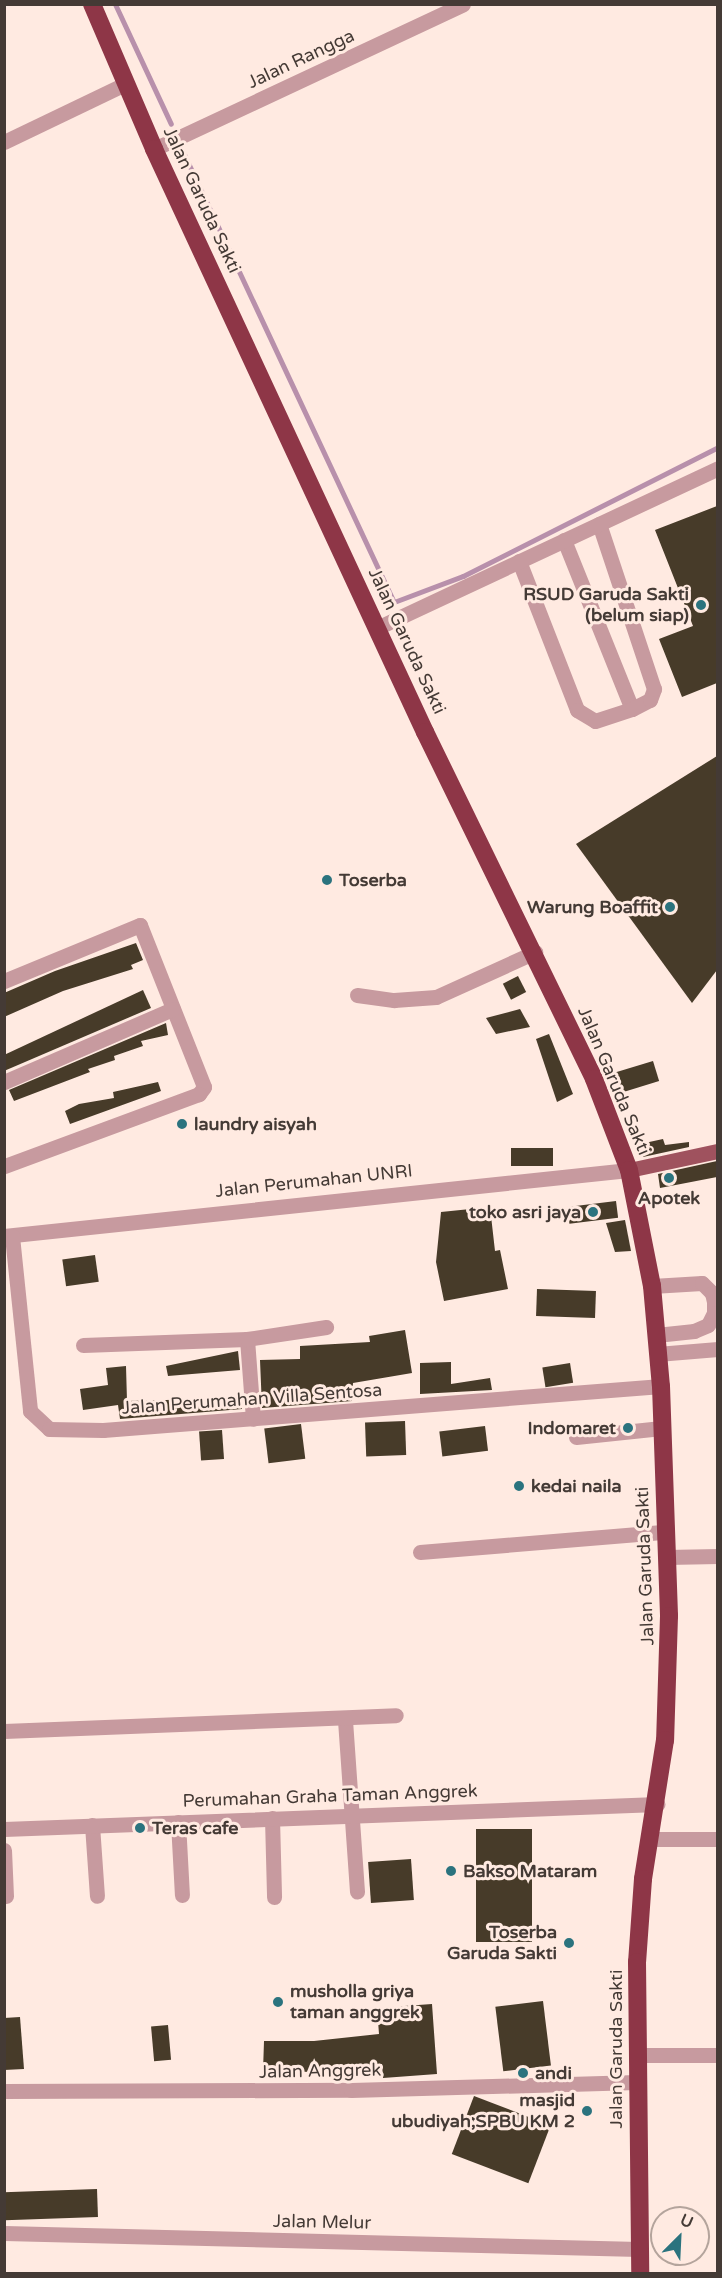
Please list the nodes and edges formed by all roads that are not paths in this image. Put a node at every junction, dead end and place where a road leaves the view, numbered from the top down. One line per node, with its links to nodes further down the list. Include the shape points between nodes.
1 (92, 4): 3 (highway, Jalan Garuda Sakti)
2 (463, 4): 5 (street, Jalan Rangga)
3 (125, 84): 4 (street); 5 (highway, Jalan Garuda Sakti)
4 (4, 142)
5 (154, 149): 10 (highway, Jalan Garuda Sakti)
6 (717, 468): 7 (street)
7 (598, 524): 8 (street); 11 (street, via 654,688 650,700)
8 (564, 540): 9 (street); 11 (street)
9 (519, 561): 10 (street); 11 (street, via 577,710 596,721)
10 (379, 627): 12 (highway, Jalan Garuda Sakti, via 430,743)
11 (632, 709)
12 (535, 952): 14 (street, via 436,997 394,1000); 19 (highway, Jalan Garuda Sakti, via 594,1079)
13 (4, 981): 15 (street, via 139,924)
14 (357, 995)
15 (173, 1009): 16 (street); 18 (street, via 203,1083 202,1092)
16 (4, 1082)
17 (717, 1151): 19 (main road)
18 (4, 1166)
19 (629, 1170): 20 (street, Jalan Perumahan UNRI, via 322,1199); 21 (highway, Jalan Garuda Sakti)
20 (8, 1236): 29 (street, Jalan Perumahan Villa Sentosa, via 30,1411 39,1423 49,1429 103,1430)
21 (652, 1286): 23 (highway, Jalan Garuda Sakti); 23 (street, via 702,1283 709,1287 714,1302 714,1314 708,1325 694,1331)
22 (326, 1327): 24 (street)
23 (656, 1335): 27 (highway, Jalan Garuda Sakti)
24 (247, 1339): 25 (street); 29 (street)
25 (83, 1345)
26 (717, 1349): 27 (street)
27 (657, 1354): 28 (highway, Jalan Garuda Sakti)
28 (661, 1386): 29 (street, Jalan Perumahan Villa Sentosa); 30 (highway, Jalan Garuda Sakti)
29 (253, 1419)
30 (662, 1428): 31 (street); 32 (highway, Jalan Garuda Sakti)
31 (576, 1437)
32 (665, 1532): 33 (street); 35 (highway, Jalan Garuda Sakti)
33 (420, 1552)
34 (717, 1556): 35 (street)
35 (667, 1557): 39 (highway, Jalan Garuda Sakti, via 668,1706)
36 (396, 1715): 37 (street)
37 (345, 1720): 38 (street); 40 (street)
38 (4, 1731)
39 (658, 1804): 40 (street, Perumahan Graha Taman Anggrek); 45 (highway, Jalan Garuda Sakti)
40 (350, 1814): 41 (street, Perumahan Graha Taman Anggrek); 48 (street)
41 (272, 1818): 42 (street, Perumahan Graha Taman Anggrek); 52 (street)
42 (178, 1822): 43 (street, Perumahan Graha Taman Anggrek); 49 (street)
43 (92, 1825): 44 (street, Perumahan Graha Taman Anggrek); 51 (street)
44 (4, 1829)
45 (649, 1839): 46 (street); 53 (highway, Jalan Garuda Sakti, via 639,1922)
46 (717, 1839)
47 (4, 1850): 50 (street)
48 (357, 1892)
49 (182, 1895)
50 (6, 1896)
51 (97, 1896)
52 (274, 1897)
53 (636, 2055): 54 (street); 55 (highway, Jalan Garuda Sakti)
54 (717, 2055)
55 (637, 2082): 56 (street, Jalan Anggrek, via 351,2090); 58 (highway, Jalan Garuda Sakti)
56 (4, 2091)
57 (4, 2233): 58 (street, Jalan Melur)
58 (639, 2249): 59 (highway, Jalan Garuda Sakti)
59 (640, 2274)

